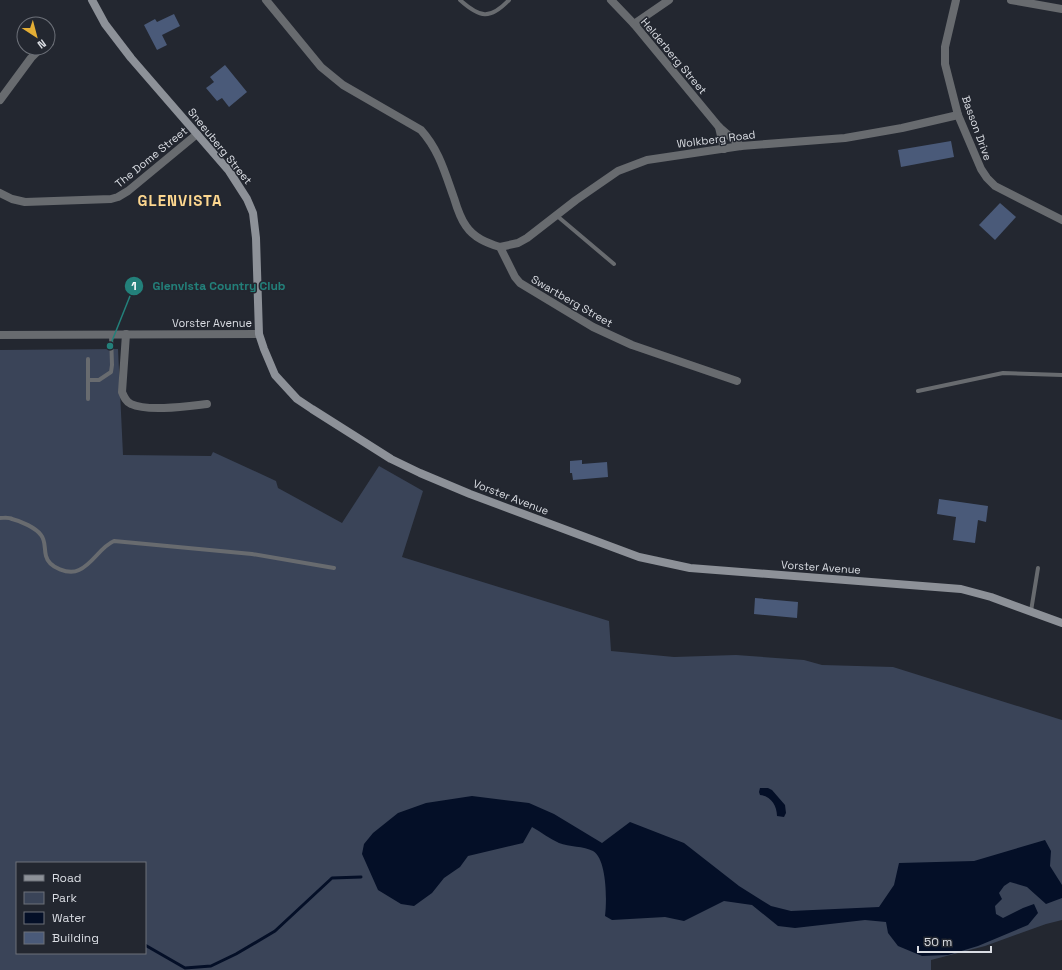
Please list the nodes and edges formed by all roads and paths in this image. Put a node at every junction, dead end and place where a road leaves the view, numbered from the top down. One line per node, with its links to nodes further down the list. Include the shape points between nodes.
1 (92, 0): 15 (main road, Sneeuberg Street, via 114,36)
2 (266, 0): 21 (street, via 332,77 421,130 437,152 466,227 477,237)
3 (460, 0): 4 (lane, via 479,14 488,15 496,12)
4 (510, 0)
5 (611, 0): 10 (street, Helderberg Street)
6 (669, 0): 10 (street)
7 (956, 0): 13 (street, Basson Drive, via 944,47 945,64)
8 (1011, 0): 9 (street)
9 (1062, 9)
10 (634, 24): 14 (street, Helderberg Street)
11 (33, 56): 12 (street)
12 (0, 100)
13 (958, 115): 16 (street, Wolkberg Road, via 846,138); 20 (street, Basson Drive, via 987,178 995,186)
14 (719, 127): 16 (street, Helderberg Street); 17 (street)
15 (197, 134): 18 (street, The Dome Street, via 118,197 25,202 12,200); 24 (main road, Sneeuberg Street, via 229,171 253,213)
16 (741, 146): 17 (street, Wolkberg Road)
17 (724, 149): 19 (street, Wolkberg Road, via 647,160 633,165 618,171)
18 (0, 193)
19 (556, 216): 21 (street, Wolkberg Road, via 518,243); 22 (lane)
20 (1062, 220)
21 (500, 246): 30 (street, Swartberg Street, via 520,283 593,327 632,345)
22 (614, 264)
23 (126, 334): 24 (street, Vorster Avenue); 26 (street, Vorster Avenue); 33 (street, via 122,392 126,400 131,404 171,408)
24 (259, 334): 37 (main road, Vorster Avenue, via 276,375 297,398 391,459 470,494 616,550 690,568 961,588)
25 (0, 335): 26 (street, Vorster Avenue)
26 (111, 335): 29 (lane, via 111,372 99,380)
27 (88, 359): 29 (lane)
28 (1062, 375): 31 (lane, via 1003,373)
29 (88, 380): 32 (lane)
30 (737, 381)
31 (918, 392)
32 (88, 399)
33 (207, 404)
34 (0, 518): 35 (lane, via 12,518 34,529 41,535 46,558 60,569 71,572 80,570 114,541 252,554)
35 (334, 568)
36 (1038, 568): 37 (lane)
37 (1031, 612): 38 (main road, Vorster Avenue)
38 (1062, 624)

